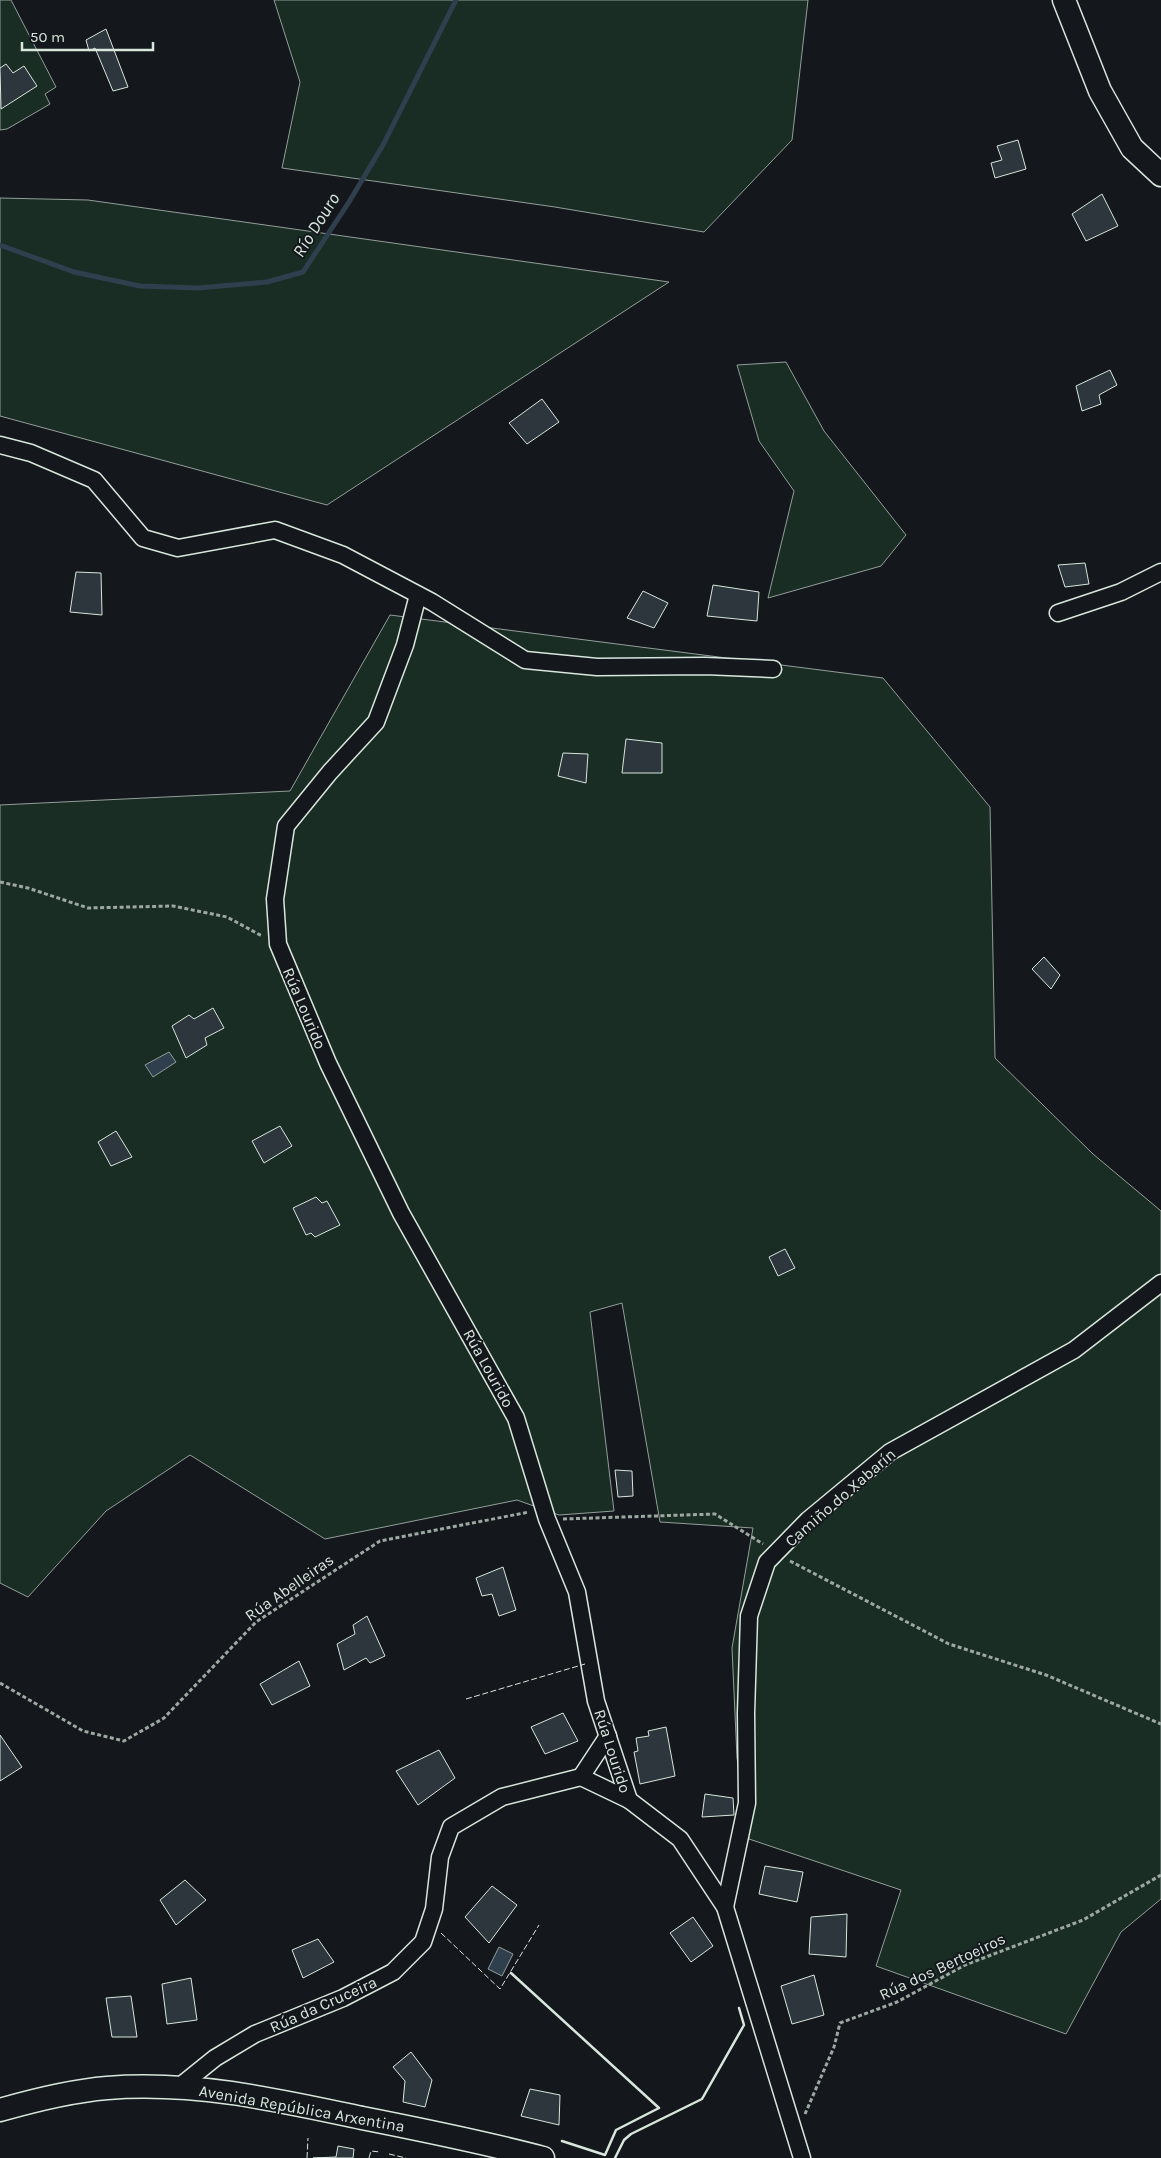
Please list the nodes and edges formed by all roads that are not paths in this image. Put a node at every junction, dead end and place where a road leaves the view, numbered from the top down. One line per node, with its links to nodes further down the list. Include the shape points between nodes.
1 (1064, 0): 2 (main road, via 1100,91 1132,148)
2 (1161, 175)
3 (0, 445): 5 (street, via 31,453 94,480 143,538 178,548 275,530 343,556)
4 (1161, 572): 6 (street, via 1121,592)
5 (418, 595): 7 (street, via 525,660 597,667); 9 (street, Rúa Lourido, via 405,645 376,722 286,826 276,898 278,944 328,1063 401,1213 516,1418 547,1519 577,1592 596,1701)
6 (1058, 613)
7 (773, 669)
8 (1161, 1284): 12 (street, Camiño do Xabarín, via 1074,1350 890,1452 808,1520 767,1562 749,1616 747,1803)
9 (608, 1736): 10 (street); 11 (street, Rúa Lourido)
10 (581, 1777): 11 (street); 13 (street, Rúa da Cruceira, via 502,1797 451,1827 440,1857 434,1909 423,1942 393,1972 343,1998 255,2034 215,2058)
11 (629, 1800): 12 (street, Rúa Lourido, via 680,1839)
12 (725, 1907): 16 (street, Rúa Lourido)
13 (179, 2087): 14 (main road, Avenida República Arxentina, via 107,2088); 15 (main road, Avenida República Arxentina, via 290,2103 464,2138)
14 (0, 2110)
15 (543, 2158)
16 (802, 2158)

